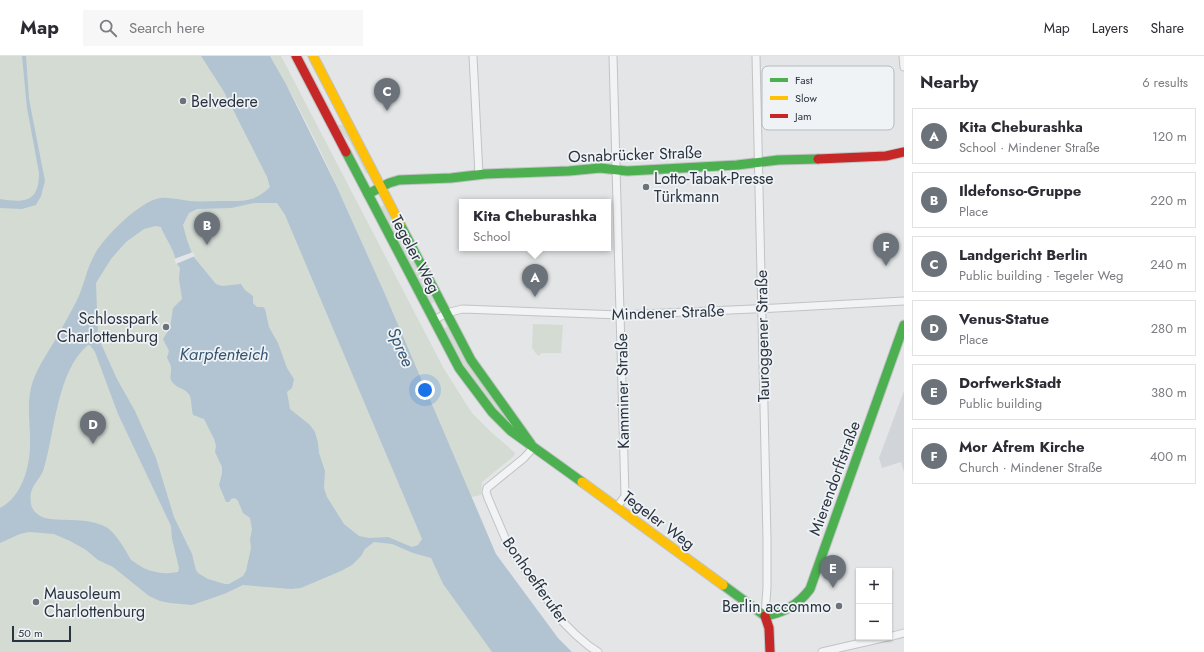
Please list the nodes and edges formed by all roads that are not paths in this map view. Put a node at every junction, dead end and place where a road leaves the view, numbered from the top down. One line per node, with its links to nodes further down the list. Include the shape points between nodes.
1 (296, 56): 13 (main road, Tegeler Weg)
2 (313, 56): 12 (main road, Tegeler Weg)
3 (473, 56): 11 (street)
4 (613, 56): 10 (street, Kamminer Straße)
5 (756, 56): 9 (street, Tauroggener Straße)
6 (903, 56): 7 (street)
7 (904, 68)
8 (904, 152): 9 (main road, Osnabrücker Straße, via 886,156)
9 (758, 162): 10 (main road, Osnabrücker Straße, via 634,171); 15 (street, Tauroggener Straße)
10 (616, 169): 11 (main road, Osnabrücker Straße); 17 (street, Kamminer Straße)
11 (479, 175): 12 (main road, Osnabrücker Straße, via 399,180)
12 (381, 187): 13 (main road, Osnabrücker Straße); 16 (main road, Tegeler Weg)
13 (368, 194): 18 (main road, Tegeler Weg)
14 (904, 301): 15 (street, Mindener Straße)
15 (761, 309): 17 (street, Mindener Straße); 22 (street, Tauroggener Straße, via 767,587)
16 (447, 314): 17 (street, Mindener Straße, via 462,310); 18 (street, Mindener Straße); 20 (main road, Tegeler Weg, via 471,360)
17 (620, 315): 21 (street, Kamminer Straße, via 624,496)
18 (434, 320): 20 (main road, Tegeler Weg, via 459,368 483,401 504,426)
19 (904, 325): 22 (main road, Mierendorffstraße, via 810,589 798,604 781,613)
20 (534, 447): 21 (main road, Tegeler Weg); 26 (street, Bonhoefferufer, via 486,492 508,547 563,622)
21 (617, 507): 22 (main road, Tegeler Weg)
22 (765, 616): 27 (main road, via 769,628)
23 (904, 633): 24 (street)
24 (892, 636)
25 (875, 640): 28 (street)
26 (598, 652)
27 (770, 652)
28 (822, 652)

